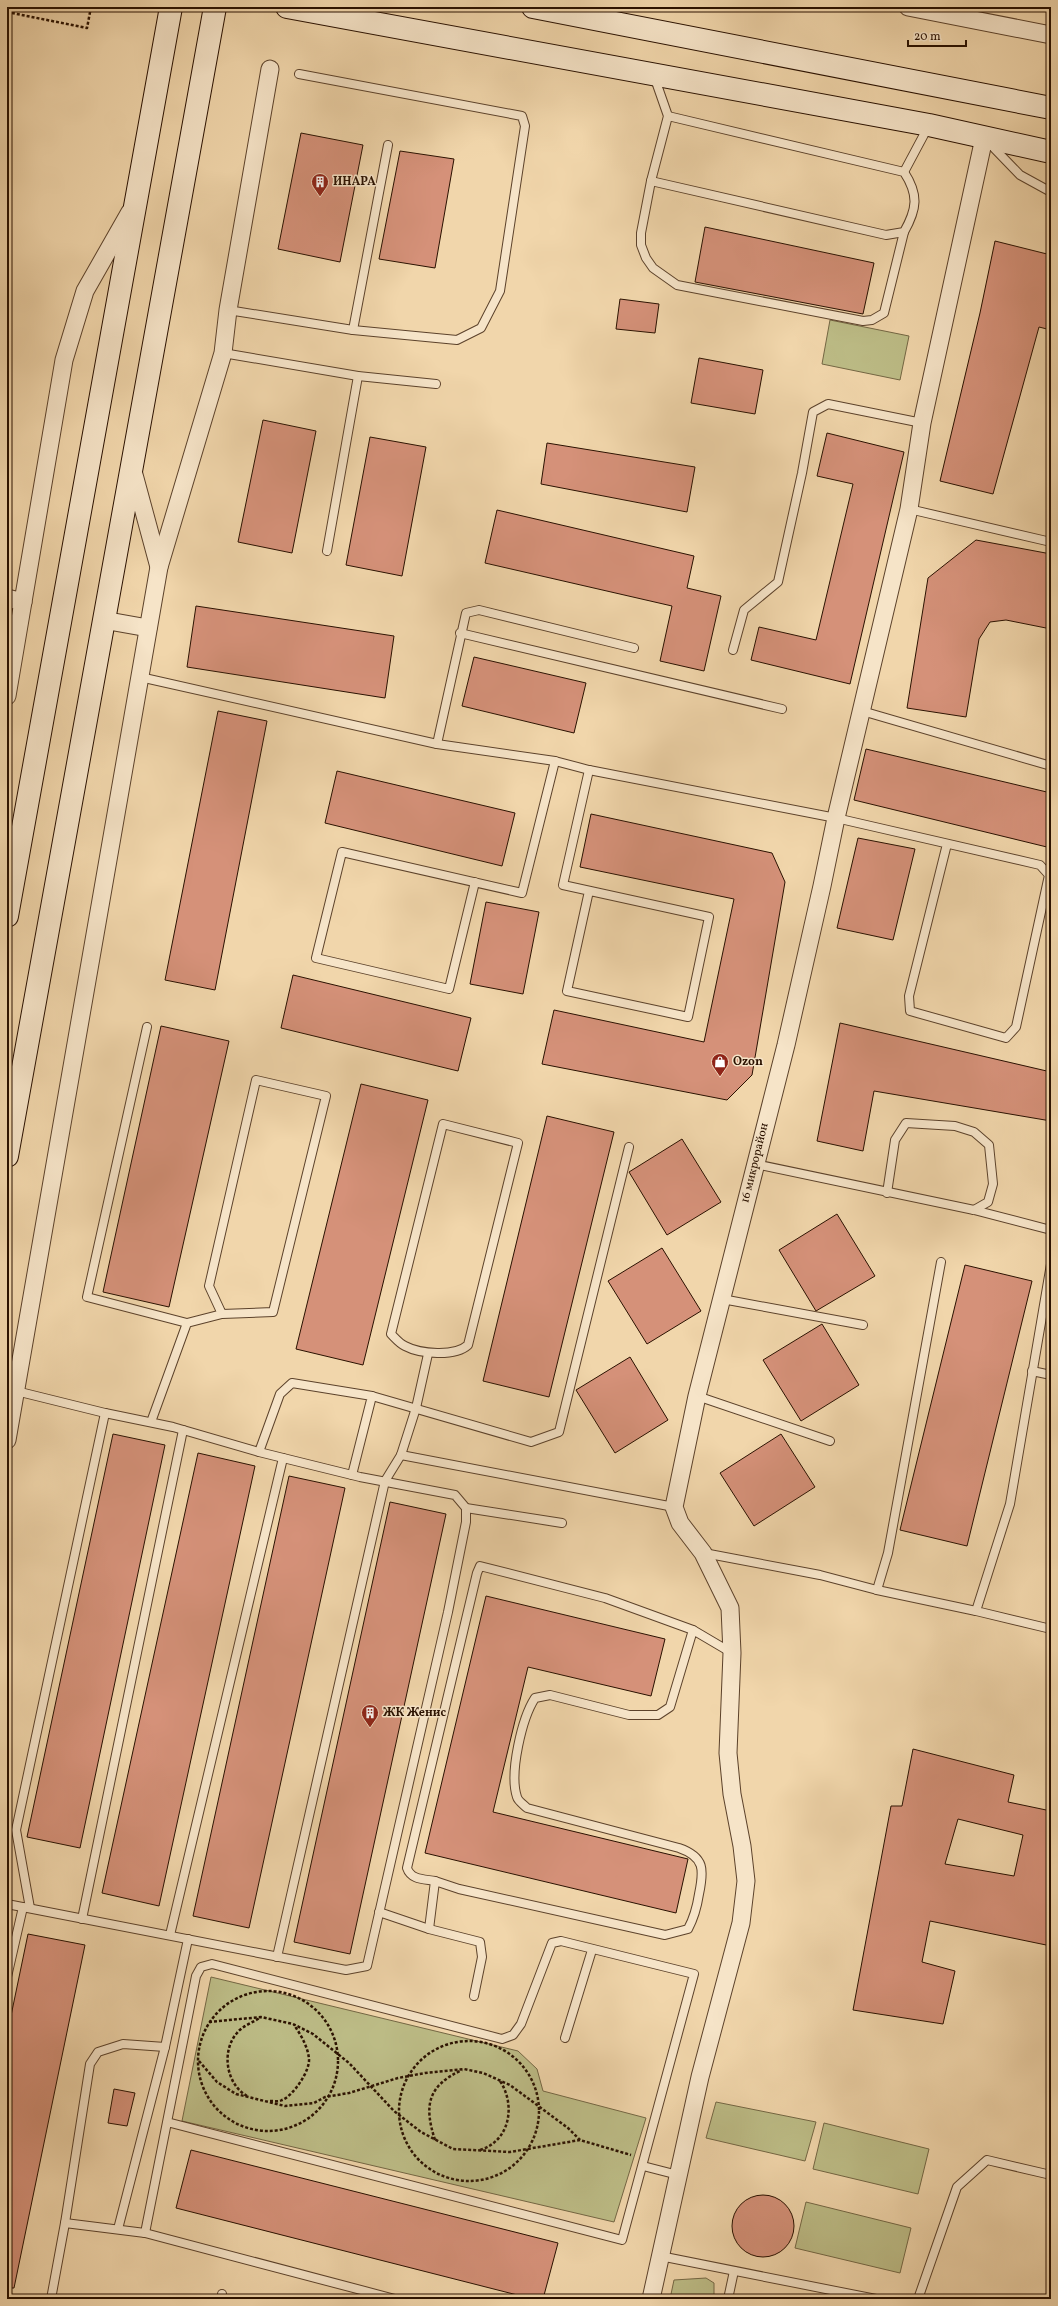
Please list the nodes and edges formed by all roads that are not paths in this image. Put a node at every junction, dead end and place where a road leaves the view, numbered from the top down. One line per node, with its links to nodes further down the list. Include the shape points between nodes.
1 (171, 7): 19 (main road)
2 (215, 7): 27 (main road)
3 (287, 7): 9 (main road)
4 (533, 7): 10 (main road)
5 (908, 7): 6 (street)
6 (1051, 35)
7 (270, 69): 21 (street)
8 (299, 74): 22 (lane, via 512,113 522,116 525,126 500,291 481,328 457,340)
9 (653, 74): 11 (lane); 12 (main road)
10 (1051, 108)
11 (668, 116): 16 (lane); 17 (lane)
12 (928, 125): 13 (main road); 16 (lane)
13 (984, 138): 15 (main road); 18 (lane, via 1020,175); 26 (street, 16 микрорайон)
14 (388, 145): 22 (lane)
15 (1051, 152)
16 (904, 172): 20 (lane, via 913,187 915,203)
17 (651, 181): 20 (lane, via 886,235); 20 (lane, via 641,233 642,245 646,258 653,268 677,285 863,321 872,320 884,313)
18 (1051, 192)
19 (134, 205): 32 (street, via 85,291 64,360); 50 (main road)
20 (904, 232)
21 (228, 310): 22 (lane); 23 (street)
22 (353, 330)
23 (223, 353): 24 (lane); 31 (street)
24 (358, 376): 25 (lane); 30 (lane)
25 (436, 384)
26 (922, 423): 28 (street, 16 микрорайон); 37 (lane, via 828,404 812,412 802,473 778,582 744,610)
27 (131, 466): 31 (street); 33 (main road)
28 (909, 509): 29 (lane); 41 (street, 16 микрорайон)
29 (1051, 542)
30 (327, 551)
31 (159, 567): 34 (street)
32 (15, 600): 39 (street)
33 (103, 620): 34 (street); 53 (main road)
34 (148, 628): 38 (street)
35 (460, 633): 36 (lane, via 466,613 479,610); 40 (lane); 42 (lane)
36 (634, 648)
37 (733, 650)
38 (140, 677): 42 (lane); 67 (street)
39 (7, 696)
40 (782, 709)
41 (862, 711): 44 (lane); 46 (street, 16 микрорайон)
42 (437, 744): 43 (lane)
43 (555, 761): 45 (lane); 48 (lane, via 522,893)
44 (1051, 766)
45 (589, 770): 46 (lane); 49 (lane, via 563,886)
46 (836, 818): 47 (lane); 54 (street, 16 микрорайон, via 786,1045)
47 (947, 844): 47 (lane, via 1040,865 1049,875 1016,1027 1006,1038 910,1011 909,996)
48 (475, 882): 48 (lane, via 342,852 316,958 449,989)
49 (589, 891): 49 (lane, via 709,917 688,1017 567,991)
50 (7, 916)
51 (147, 1027): 62 (lane, via 87,1298)
52 (629, 1147): 70 (lane, via 559,1432 531,1442)
53 (7, 1156)
54 (755, 1164): 55 (lane); 60 (street, 16 микрорайон)
55 (887, 1193): 56 (lane); 56 (lane, via 895,1140 906,1123 955,1126 974,1132 990,1145 993,1184 988,1202)
56 (974, 1210): 57 (lane)
57 (1051, 1230)
58 (941, 1262): 85 (lane, via 888,1552)
59 (1051, 1264): 65 (lane)
60 (722, 1299): 63 (lane); 69 (street, 16 микрорайон)
61 (222, 1314): 61 (lane, via 209,1286 256,1080 326,1096 273,1312); 62 (lane)
62 (187, 1323): 72 (lane)
63 (863, 1325)
64 (428, 1354): 64 (lane, via 404,1346 391,1334 443,1124 518,1143 468,1345 462,1350); 70 (lane)
65 (1032, 1371): 66 (lane); 86 (lane, via 1010,1504)
66 (1051, 1375)
67 (16, 1391): 71 (lane); 74 (street)
68 (372, 1396): 70 (lane); 76 (lane, via 292,1383 280,1394); 79 (lane)
69 (696, 1396): 75 (lane); 81 (street, 16 микрорайон)
70 (416, 1408): 77 (lane)
71 (105, 1413): 72 (lane); 92 (lane, via 16,1830)
72 (151, 1422): 73 (lane)
73 (183, 1430): 76 (lane); 94 (lane)
74 (7, 1440)
75 (830, 1442)
76 (259, 1452): 78 (lane)
77 (401, 1455): 80 (lane); 81 (lane)
78 (283, 1458): 79 (lane); 96 (lane)
79 (352, 1475): 80 (lane)
80 (385, 1480): 82 (lane, via 455,1495); 99 (lane)
81 (674, 1507): 84 (street, via 680,1524)
82 (466, 1508): 83 (lane); 93 (lane, via 466,1522 448,1612)
83 (562, 1523)
84 (703, 1553): 85 (lane, via 820,1575); 89 (street, via 730,1608)
85 (877, 1590): 86 (lane)
86 (976, 1611): 87 (lane)
87 (1051, 1629)
88 (693, 1630): 89 (lane); 90 (lane, via 605,1598 480,1566 407,1868 409,1874 414,1877); 90 (lane, via 670,1707 658,1715 629,1715 550,1695 535,1698 529,1707 514,1777 517,1799 527,1808 679,1848 698,1859 704,1874 695,1916 688,1929 665,1935 459,1889)
89 (732, 1653): 106 (street, via 728,1753 746,1881 741,1923 700,2077)
90 (435, 1881): 95 (lane)
91 (7, 1904): 92 (lane)
92 (26, 1908): 94 (lane); 100 (lane)
93 (378, 1912): 95 (lane); 99 (lane, via 367,1966 346,1970)
94 (82, 1919): 96 (lane)
95 (429, 1929): 101 (lane, via 480,1942 482,1957)
96 (170, 1936): 97 (lane)
97 (188, 1939): 99 (lane); 103 (lane)
98 (592, 1950): 102 (lane); 104 (lane, via 561,1941 552,1943 520,2024 513,2035 502,2039 212,1964 201,1967 196,1976); 105 (lane, via 694,1974)
99 (277, 1957)
100 (7, 1977)
101 (474, 1996)
102 (565, 2038)
103 (164, 2046): 108 (lane, via 123,2044 98,2052 90,2064); 109 (lane)
104 (167, 2122): 105 (lane, via 622,2240); 110 (lane)
105 (644, 2163): 106 (lane)
106 (678, 2175): 111 (street)
107 (1051, 2175): 118 (lane, via 987,2160 957,2187)
108 (65, 2223): 109 (lane); 113 (lane)
109 (118, 2229): 110 (lane)
110 (145, 2233): 114 (lane)
111 (660, 2256): 112 (lane); 115 (street)
112 (734, 2271): 116 (lane); 117 (lane)
113 (51, 2299)
114 (395, 2299)
115 (651, 2299)
116 (728, 2299)
117 (876, 2299)
118 (918, 2299)

